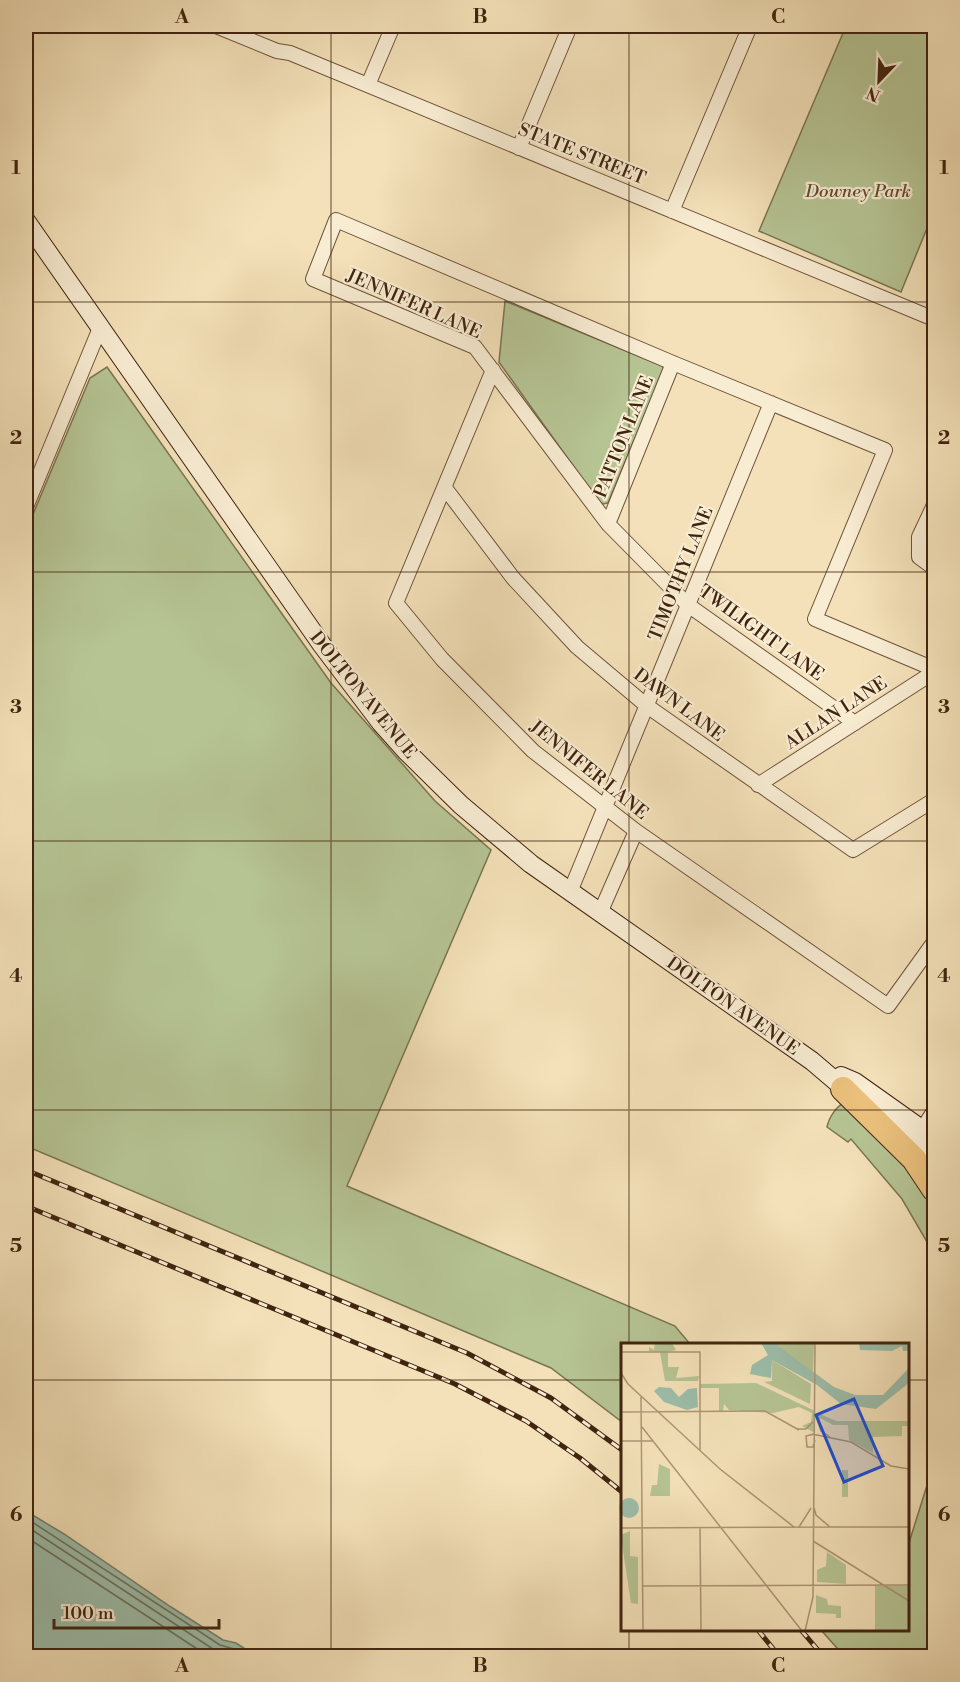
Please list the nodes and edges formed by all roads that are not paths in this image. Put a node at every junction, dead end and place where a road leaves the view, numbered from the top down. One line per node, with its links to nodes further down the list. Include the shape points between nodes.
1 (216, 26): 5 (street, STATE STREET)
2 (393, 26): 5 (street)
3 (570, 26): 6 (street)
4 (750, 26): 7 (street)
5 (368, 86): 6 (street, STATE STREET)
6 (519, 148): 7 (street, STATE STREET)
7 (672, 210): 9 (street, STATE STREET)
8 (26, 220): 10 (street, DOLTON AVENUE)
9 (934, 319)
10 (100, 328): 16 (street); 27 (street, DOLTON AVENUE, via 381,723 460,805)
11 (673, 363): 12 (street, JENNIFER LANE, via 336,220 314,279 475,347); 13 (street, JENNIFER LANE); 17 (street, PATTON LANE)
12 (493, 370): 14 (street, JENNIFER LANE); 17 (street, TWILIGHT LANE)
13 (771, 403): 19 (street, TIMOTHY LANE); 20 (street, JENNIFER LANE, via 885,450 815,619)
14 (445, 488): 21 (street, DAWN LANE, via 513,578 577,647); 25 (street, JENNIFER LANE, via 396,603 442,659 533,752)
15 (934, 505): 18 (street, via 919,537 919,556)
16 (26, 507)
17 (608, 524): 19 (street, TWILIGHT LANE)
18 (934, 568)
19 (688, 605): 21 (street, TIMOTHY LANE); 22 (street, TWILIGHT LANE)
20 (934, 670): 22 (street, ALLAN LANE)
21 (647, 706): 23 (street, DAWN LANE); 25 (street, TIMOTHY LANE)
22 (855, 723): 23 (street, ALLAN LANE)
23 (758, 785): 24 (street, DAWN LANE, via 853,850)
24 (934, 800)
25 (606, 809): 26 (street, JENNIFER LANE); 27 (street, TIMOTHY LANE)
26 (636, 831): 28 (street); 29 (street, JENNIFER LANE, via 888,1006)
27 (570, 892): 28 (street, DOLTON AVENUE)
28 (600, 913): 30 (street, DOLTON AVENUE)
29 (934, 942)
30 (812, 1061): 31 (street, DOLTON AVENUE); 33 (street, DOLTON AVENUE, via 855,1082)
31 (843, 1089): 33 (street, DOLTON AVENUE); 35 (highway, via 914,1159)
32 (934, 1112): 33 (street)
33 (924, 1136): 34 (street, DOLTON AVENUE)
34 (934, 1155)
35 (934, 1189)

